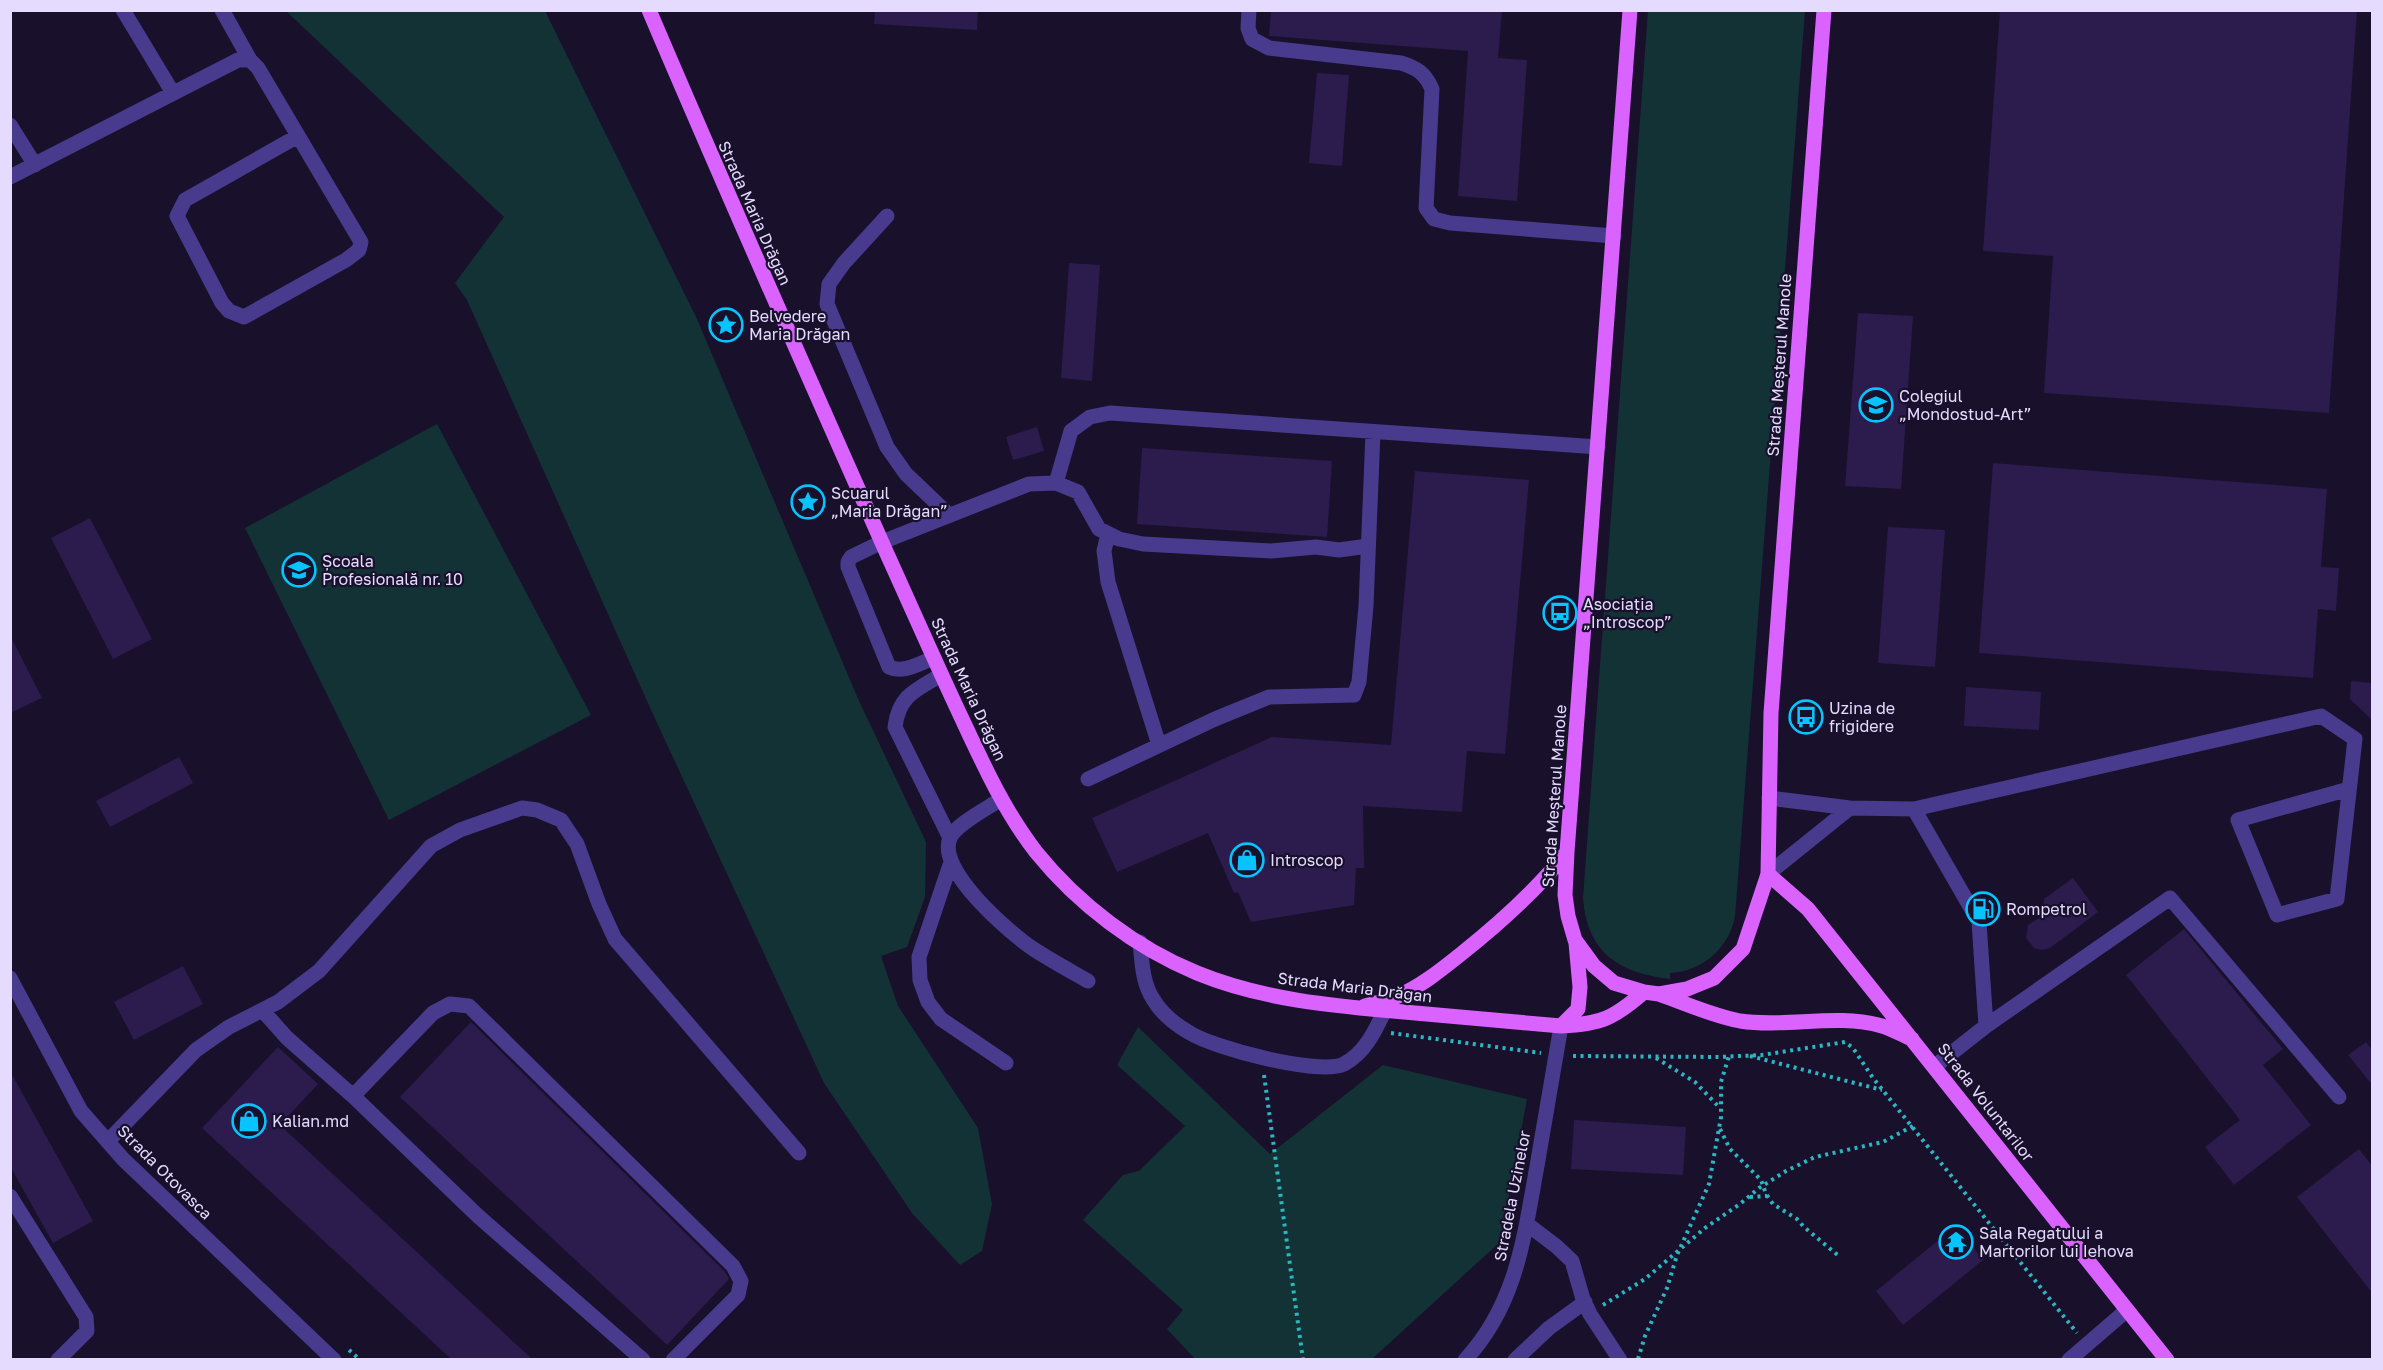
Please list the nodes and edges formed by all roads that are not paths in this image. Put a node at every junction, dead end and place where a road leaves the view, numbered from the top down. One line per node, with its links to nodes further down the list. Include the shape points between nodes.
1 (123, 10): 8 (street)
2 (222, 10): 7 (street)
3 (648, 10): 20 (main road, Strada Maria Drăgan)
4 (1249, 10): 14 (street, via 1252,39 1269,48 1401,63 1426,76 1432,88 1426,208 1434,219 1450,224)
5 (1630, 10): 14 (main road, Strada Meșterul Manole)
6 (1824, 10): 27 (main road, Strada Meșterul Manole, via 1771,713)
7 (250, 60): 8 (street, via 238,60); 10 (street)
8 (173, 93): 11 (street)
9 (10, 125): 11 (street)
10 (298, 136): 10 (street, via 361,242 359,250 244,317 222,303 177,216 185,200)
11 (35, 165): 12 (street)
12 (10, 177)
13 (887, 216): 18 (street, via 829,284 826,304 887,447 906,474)
14 (1614, 236): 16 (main road, Strada Meșterul Manole)
15 (1373, 432): 16 (street); 17 (street, via 1110,413 1090,417 1071,431); 21 (street)
16 (1598, 447): 32 (main road, Strada Meșterul Manole)
17 (1056, 483): 18 (street, via 1029,484); 19 (street, via 1078,492 1099,529)
18 (949, 515): 20 (street)
19 (1108, 534): 21 (street, via 1143,544 1271,550); 24 (street, via 1104,551 1108,582)
20 (882, 542): 22 (main road, Strada Maria Drăgan); 22 (street, via 851,557 848,567 890,667 903,670)
21 (1368, 546): 24 (street, via 1359,682 1354,695 1269,697)
22 (934, 658): 23 (main road, Strada Maria Drăgan)
23 (941, 675): 28 (main road, Strada Maria Drăgan); 31 (street, via 905,697 897,713 896,727)
24 (1159, 745): 25 (street)
25 (1088, 779)
26 (2349, 789): 26 (street, via 2337,899 2277,915 2238,820); 30 (street, via 2355,739 2321,716)
27 (1768, 798): 29 (street); 34 (main road, Strada Meșterul Manole)
28 (1001, 799): 31 (street); 36 (main road, Strada Maria Drăgan, via 1038,854 1061,879 1086,904)
29 (1851, 808): 30 (street); 34 (street)
30 (1914, 809): 44 (street, via 1979,922)
31 (950, 838): 33 (street)
32 (1567, 852): 35 (main road, Strada Meșterul Manole, via 1565,895); 40 (main road, via 1521,903 1450,963 1396,997)
33 (951, 862): 38 (street, via 959,877 996,918 1031,947); 46 (street, via 919,957 920,980 928,1002 940,1018)
34 (1768, 874): 39 (main road, Strada Meșterul Manole, via 1743,950 1714,978 1687,989); 45 (main road, Strada Voluntarilor, via 1808,909)
35 (1575, 940): 39 (main road, Strada Meșterul Manole, via 1594,966 1614,983); 43 (main road, via 1578,1009)
36 (1140, 942): 40 (main road, Strada Maria Drăgan, via 1196,972 1246,990); 41 (street, via 1142,972 1153,999 1168,1018 1191,1034 1230,1050 1323,1068 1342,1065 1358,1056)
37 (10, 978): 50 (street, Strada Otovasca, via 81,1111)
38 (1088, 981)
39 (1652, 993): 43 (main road, Strada Maria Drăgan, via 1609,1018 1589,1025); 45 (main road, via 1742,1021 1838,1020 1882,1026)
40 (1357, 1008): 41 (main road, Strada Maria Drăgan)
41 (1385, 1010): 43 (main road, Strada Maria Drăgan)
42 (262, 1011): 48 (street); 50 (street, via 229,1027 196,1050); 51 (street, via 319,971 431,846 460,830 522,808 537,810 561,820 577,844 615,939)
43 (1562, 1026): 53 (street, Stradela Uzinelor)
44 (1986, 1026): 47 (street); 49 (street, via 2170,898)
45 (1914, 1041): 47 (main road, Strada Voluntarilor)
46 (1006, 1063)
47 (1935, 1066): 55 (main road, Strada Voluntarilor)
48 (353, 1096): 58 (street, via 478,1216); 59 (street, via 433,1012 450,1004 469,1006 733,1266 741,1281 738,1295)
49 (2339, 1097)
50 (108, 1141): 57 (street, Strada Otovasca)
51 (799, 1153)
52 (10, 1196): 56 (street, via 86,1317 87,1332)
53 (1527, 1224): 54 (street, via 1572,1261); 60 (street, Stradela Uzinelor, via 1520,1258 1504,1301)
54 (1587, 1308): 61 (street, via 1549,1328); 62 (street)
55 (2127, 1310): 63 (street); 64 (main road, Strada Voluntarilor)
56 (57, 1359)
57 (334, 1359)
58 (644, 1359)
59 (674, 1359)
60 (1465, 1359)
61 (1515, 1359)
62 (1620, 1359)
63 (2069, 1359)
64 (2167, 1359)

